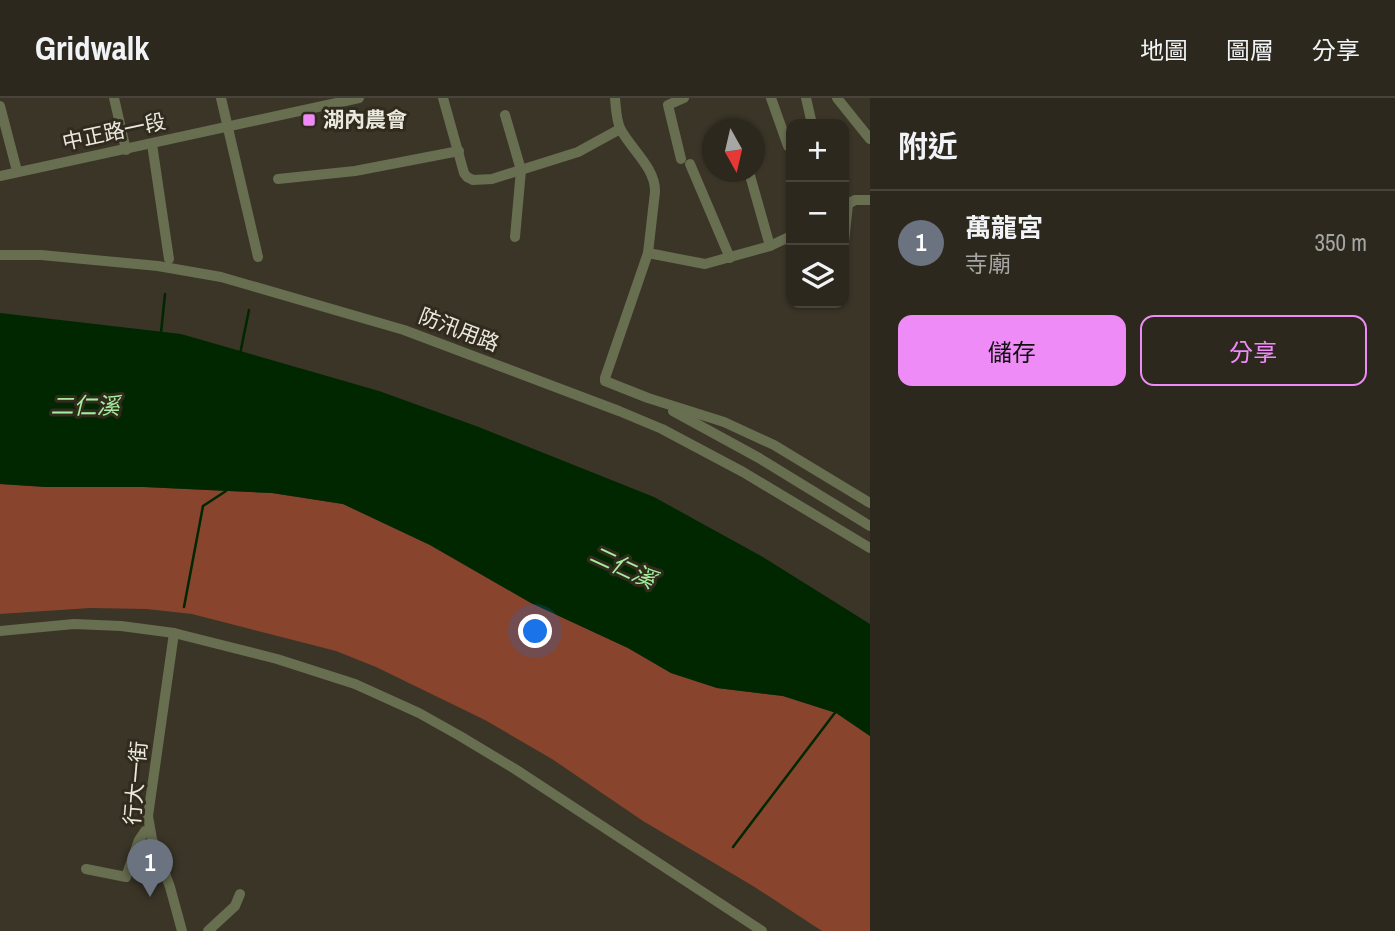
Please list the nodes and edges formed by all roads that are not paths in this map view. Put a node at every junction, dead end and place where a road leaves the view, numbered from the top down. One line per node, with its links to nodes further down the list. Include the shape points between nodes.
1 (114, 98): 18 (street)
2 (221, 98): 13 (street)
3 (359, 98): 13 (street, 中正路一段)
4 (443, 98): 19 (street)
5 (615, 98): 14 (street)
6 (684, 98): 33 (street, via 668,105 686,162)
7 (771, 98): 16 (street)
8 (806, 98): 12 (street)
9 (837, 98): 15 (street)
10 (0, 107): 21 (street)
11 (505, 115): 20 (street)
12 (811, 119)
13 (228, 126): 17 (street, 中正路一段); 32 (street)
14 (620, 129): 20 (street, via 578,152); 30 (street, via 656,184)
15 (870, 139)
16 (786, 140)
17 (152, 144): 18 (street, 中正路一段); 34 (street)
18 (126, 150): 21 (street, 中正路一段)
19 (459, 151): 20 (street, via 464,173 473,180); 23 (street)
20 (521, 170): 27 (street)
21 (18, 171): 22 (street, 中正路一段)
22 (0, 176)
23 (278, 180)
24 (752, 182): 29 (street)
25 (870, 200): 26 (street)
26 (849, 203)
27 (515, 237)
28 (786, 238): 29 (street)
29 (770, 246): 33 (street)
30 (648, 253): 33 (street, via 697,264); 35 (street, via 605,378)
31 (0, 255): 38 (street, 防汛用路, via 158,266 221,277 404,330 662,429)
32 (258, 257)
33 (730, 258)
34 (169, 259)
35 (648, 398): 36 (street, via 724,422 774,445); 37 (street)
36 (870, 503)
37 (870, 526)
38 (870, 548)
39 (0, 631): 40 (street, via 74,624)
40 (174, 633): 41 (street, 行大一街, via 148,816); 46 (street, via 355,684 419,713 514,769)
41 (150, 831): 42 (street, via 139,840 126,877); 44 (street, 行大一街)
42 (86, 869)
43 (240, 894): 45 (street)
44 (182, 931)
45 (208, 931)
46 (762, 931)

